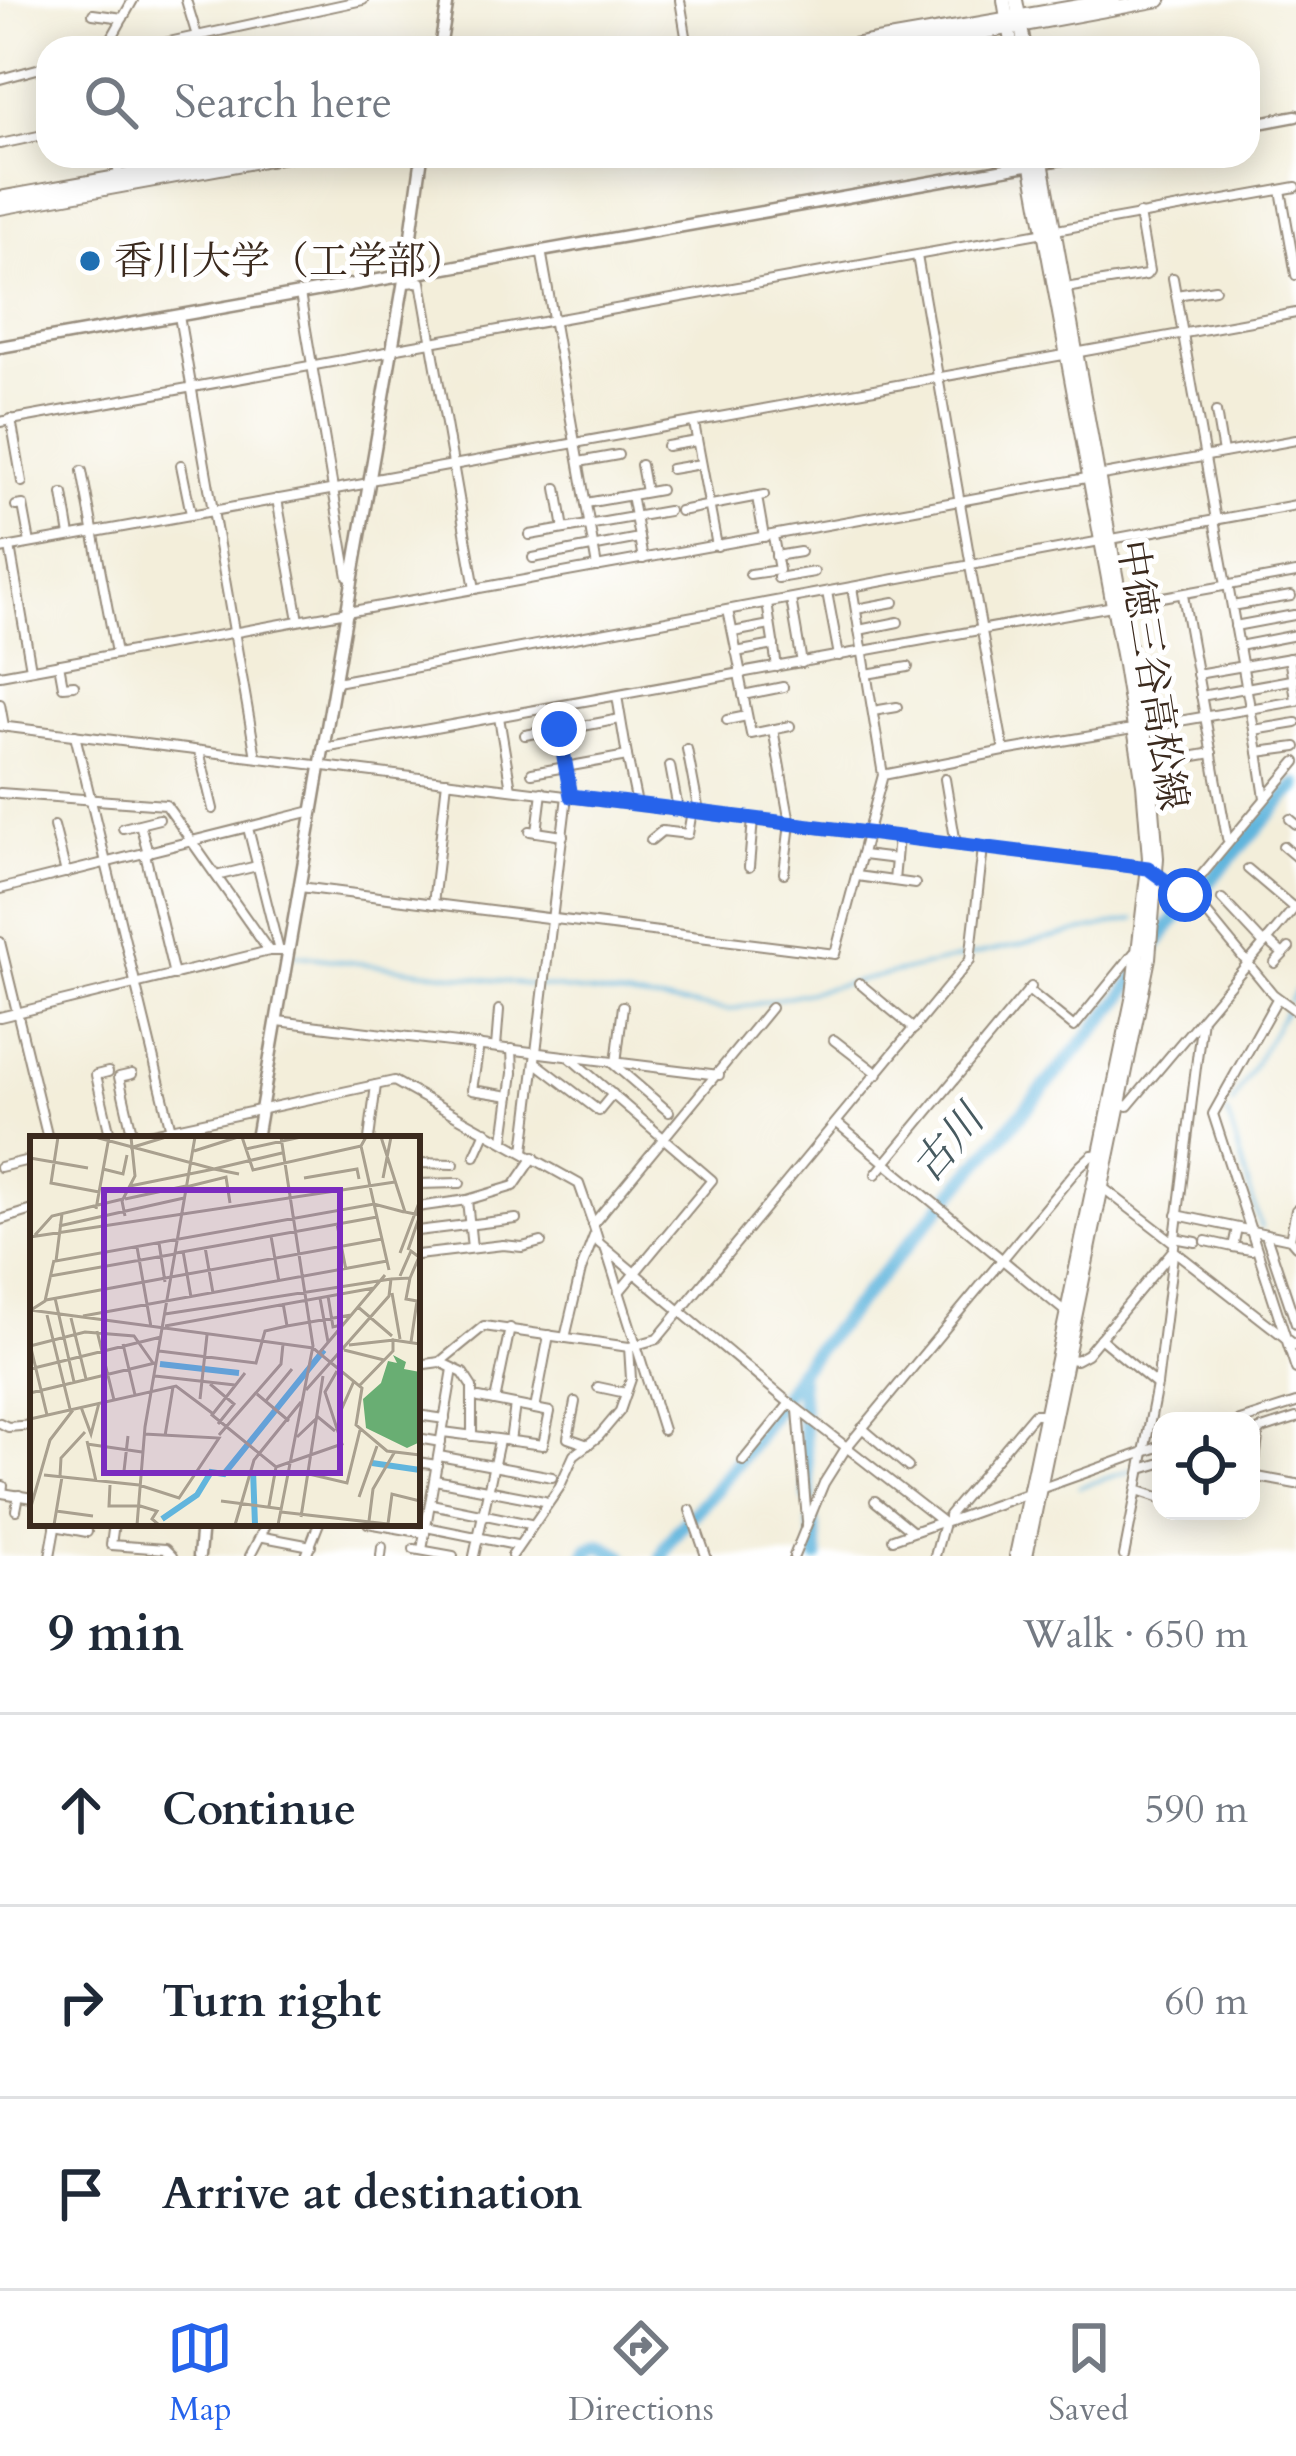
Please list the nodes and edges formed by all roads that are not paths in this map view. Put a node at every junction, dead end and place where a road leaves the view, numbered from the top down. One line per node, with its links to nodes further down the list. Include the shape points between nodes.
1 (134, 0): 11 (street)
2 (186, 0): 13 (street)
3 (363, 0): 14 (street)
4 (448, 0): 15 (street)
5 (680, 0): 16 (street)
6 (1004, 0): 10 (main road)
7 (1111, 0): 10 (main road)
8 (1160, 0): 10 (main road)
9 (92, 14): 11 (street)
10 (1015, 17): 17 (main road); 18 (main road)
11 (123, 18): 12 (street)
12 (114, 36)
13 (196, 36)
14 (201, 36)
15 (439, 36)
16 (686, 36)
17 (905, 36)
18 (944, 36)
19 (36, 69): 20 (street)
20 (0, 79)
21 (1296, 116): 22 (street)
22 (1260, 123)
23 (36, 136): 24 (street)
24 (0, 144)
25 (117, 168): 31 (street)
26 (180, 168): 31 (main road)
27 (206, 168): 31 (main road)
28 (420, 168): 41 (street)
29 (993, 168): 38 (street)
30 (1038, 168): 37 (main road, 中徳三谷高松線)
31 (120, 181): 34 (main road); 35 (main road)
32 (1296, 187): 33 (street)
33 (1281, 190): 36 (street); 40 (street)
34 (0, 198)
35 (0, 208)
36 (1139, 214): 37 (street); 43 (street, via 1146,275)
37 (1050, 231): 39 (street); 43 (main road, 中徳三谷高松線); 54 (main road, 中徳三谷高松線)
38 (541, 250): 41 (street); 49 (street)
39 (916, 256): 49 (street); 56 (street)
40 (1296, 274)
41 (405, 278): 45 (street); 51 (street, via 421,282); 53 (street)
42 (1173, 278): 46 (street)
43 (1065, 288): 54 (main road, 中徳三谷高松線)
44 (1215, 289): 46 (street)
45 (299, 292): 48 (street); 55 (street)
46 (1176, 295): 50 (street)
47 (1296, 313): 50 (street)
48 (178, 314): 52 (street); 57 (street)
49 (553, 321): 51 (street); 64 (street)
50 (1183, 334): 54 (street); 68 (street)
51 (433, 342): 53 (street); 72 (street)
52 (0, 347)
53 (392, 350): 55 (street); 78 (street)
54 (1072, 353): 56 (street); 76 (main road, 中徳三谷高松線)
55 (312, 365): 57 (street); 80 (street)
56 (938, 379): 61 (street); 86 (street)
57 (192, 386): 59 (street); 91 (street)
58 (1216, 412): 66 (street)
59 (11, 419): 60 (street); 77 (street)
60 (0, 422)
61 (694, 423): 63 (street); 64 (street)
62 (1296, 440): 66 (street)
63 (697, 441): 65 (street); 70 (street)
64 (575, 444): 69 (street); 72 (street)
65 (667, 446)
66 (1223, 453): 68 (street)
67 (617, 455): 69 (street)
68 (1204, 456): 76 (street); 96 (street)
69 (578, 462): 87 (street)
70 (701, 464): 74 (street); 90 (street)
71 (181, 465): 94 (street)
72 (453, 465): 78 (street); 124 (street)
73 (640, 465): 82 (street)
74 (671, 469)
75 (82, 471): 99 (street)
76 (1093, 476): 86 (street); 104 (main road, 中徳三谷高松線)
77 (22, 482)
78 (369, 482): 80 (street); 121 (street)
79 (557, 488): 98 (street)
80 (333, 489): 85 (street); 121 (street)
81 (660, 490): 82 (street)
82 (646, 492): 84 (street)
83 (63, 494): 100 (street)
84 (631, 495): 87 (street); 95 (street)
85 (277, 499): 91 (street); 139 (street)
86 (959, 502): 102 (street); 114 (street)
87 (586, 503): 97 (street)
88 (1296, 505): 96 (street)
89 (16, 506): 105 (street, via 23,505)
90 (709, 506): 93 (street); 102 (street, via 761,496); 107 (street)
91 (215, 509): 94 (street); 146 (street)
92 (668, 511): 95 (street)
93 (680, 511)
94 (190, 514): 99 (street)
95 (635, 516): 97 (street); 103 (street)
96 (1215, 520): 104 (street); 122 (street)
97 (590, 525): 98 (street); 106 (street)
98 (563, 530): 101 (street)
99 (93, 532): 100 (street); 152 (street)
100 (70, 536): 105 (street)
101 (530, 536)
102 (768, 537): 107 (street); 111 (street)
103 (639, 538): 106 (street); 113 (street)
104 (1105, 541): 114 (street); 132 (main road, 中徳三谷高松線)
105 (30, 543): 108 (street)
106 (593, 546): 109 (street); 115 (street)
107 (717, 546): 113 (street)
108 (5, 548): 160 (street)
109 (562, 552): 112 (street); 117 (street)
110 (800, 552): 111 (street)
111 (776, 556): 120 (street)
112 (533, 558)
113 (644, 559): 115 (street)
114 (970, 566): 123 (street); 144 (street)
115 (597, 567): 117 (street)
116 (814, 572): 120 (street)
117 (566, 573): 124 (street)
118 (1296, 573): 122 (street)
119 (750, 574): 120 (street)
120 (777, 574): 129 (street)
121 (353, 578): 136 (street)
122 (1227, 585): 126 (street); 133 (street)
123 (852, 587): 125 (street); 135 (street)
124 (475, 589): 136 (street)
125 (827, 592): 129 (street); 153 (street)
126 (1183, 595): 132 (street); 163 (street)
127 (1291, 596): 128 (street)
128 (1271, 599): 133 (street); 138 (street)
129 (786, 600): 131 (street); 155 (street)
130 (894, 602): 135 (street)
131 (767, 603): 134 (street); 141 (street)
132 (1117, 605): 144 (street); 189 (main road, 中徳三谷高松線)
133 (1232, 606): 142 (street)
134 (728, 610): 145 (street); 166 (street)
135 (856, 610): 143 (street)
136 (347, 612): 139 (street); 166 (street)
137 (1294, 615): 138 (street)
138 (1274, 619): 142 (street)
139 (299, 620): 146 (street)
140 (898, 622): 143 (street)
141 (770, 625): 145 (street); 148 (street)
142 (1235, 626): 149 (street)
143 (859, 630): 151 (street)
144 (981, 631): 151 (street); 199 (street)
145 (733, 632): 150 (street)
146 (236, 633): 152 (street); 203 (street)
147 (1296, 635): 149 (street)
148 (774, 645): 150 (street); 158 (street)
149 (1239, 646): 157 (street)
150 (736, 652): 161 (street)
151 (862, 652): 153 (street); 162 (street)
152 (116, 653): 156 (street)
153 (838, 656): 155 (street)
154 (1292, 658): 157 (street); 165 (street)
155 (802, 663): 158 (street)
156 (59, 664): 160 (street); 167 (street, via 63,686)
157 (1243, 666): 163 (street); 169 (street)
158 (777, 667): 161 (street)
159 (908, 667): 162 (street)
160 (31, 669): 164 (street)
161 (740, 674): 170 (street); 171 (street)
162 (866, 674): 178 (street)
163 (1197, 674): 172 (street)
164 (0, 675)
165 (1294, 679): 169 (street); 173 (street)
166 (335, 682): 196 (street)
167 (74, 685)
168 (783, 687): 170 (street)
169 (1246, 688): 172 (street); 177 (street)
170 (743, 694): 180 (street)
171 (616, 696): 176 (street); 183 (street)
172 (1202, 696): 182 (street)
173 (1295, 700): 177 (street); 179 (street)
174 (0, 704): 186 (street)
175 (897, 707): 178 (street)
176 (555, 708): 181 (street); 190 (street)
177 (1250, 709): 182 (street); 192 (street)
178 (873, 711): 210 (street)
179 (1296, 713)
180 (747, 716): 184 (street); 191 (street, via 751,734)
181 (499, 717): 196 (street); 213 (street)
182 (1205, 717): 189 (street); 201 (street)
183 (620, 719): 187 (street); 202 (street)
184 (727, 720)
185 (1296, 723): 192 (street)
186 (2, 726): 193 (street)
187 (583, 726)
188 (790, 726): 191 (street)
189 (1138, 728): 199 (street); 205 (main road, 中徳三谷高松線); 248 (main road, 中徳三谷高松線)
190 (559, 729): 194 (street); 207 (street)
191 (773, 729): 227 (street)
192 (1254, 730): 200 (street)
193 (75, 735): 198 (street); 217 (street)
194 (525, 735)
195 (1296, 747): 200 (street)
196 (324, 748): 206 (street)
197 (687, 749): 223 (street)
198 (200, 751): 203 (street); 220 (street)
199 (1004, 751): 210 (street)
200 (1258, 752): 218 (street)
201 (1211, 753): 205 (street); 234 (street)
202 (627, 756): 207 (street); 219 (street)
203 (256, 758): 206 (street)
204 (1296, 763): 218 (street)
205 (1149, 764): 248 (main road, 中徳三谷高松線)
206 (321, 765): 212 (street); 222 (street)
207 (566, 766): 209 (street); 216 (street)
208 (670, 766): 221 (street)
209 (532, 772)
210 (883, 776): 231 (street)
211 (945, 779): 237 (street)
212 (446, 781): 213 (street); 259 (street)
213 (511, 789): 214 (street)
214 (542, 792): 216 (street); 232 (street, via 533,832)
215 (0, 793): 217 (street)
216 (569, 796): 219 (street); 232 (street)
217 (92, 800): 236 (street, via 166,805); 244 (street)
218 (1265, 800): 257 (street)
219 (637, 804): 221 (street)
220 (213, 809)
221 (678, 809): 223 (street)
222 (313, 811): 230 (street); 255 (street)
223 (695, 812): 224 (street); 235 (street, via 688,834 662,831)
224 (753, 819): 227 (street); 246 (street)
225 (159, 820): 226 (street)
226 (140, 824): 229 (street); 240 (street)
227 (790, 824): 231 (street); 250 (street)
228 (53, 826): 249 (street)
229 (123, 828)
230 (248, 828): 236 (street); 245 (street)
231 (870, 833): 233 (street); 241 (street)
232 (562, 836): 261 (street)
233 (898, 837): 237 (street); 243 (street)
234 (1227, 838)
235 (651, 840)
236 (192, 842): 240 (street); 265 (street)
237 (956, 844): 239 (street)
238 (1283, 846): 242 (street)
239 (983, 848): 248 (street); 281 (street, via 970,956)
240 (146, 854): 244 (street); 269 (street)
241 (863, 855): 243 (street); 252 (street)
242 (1296, 857)
243 (896, 859): 253 (street)
244 (107, 863): 249 (street); 271 (street)
245 (257, 866): 251 (street); 265 (street)
246 (748, 867)
247 (1248, 869): 260 (street)
248 (1152, 870): 257 (street); 263 (main road, 中徳三谷高松線)
249 (65, 873): 256 (street)
250 (784, 873)
251 (220, 875)
252 (857, 876): 253 (street); 261 (street, via 835,954)
253 (894, 881): 254 (street)
254 (915, 884)
255 (300, 887): 259 (street); 265 (street)
256 (0, 890)
257 (1186, 896): 266 (street)
258 (1222, 899): 264 (street)
259 (433, 904): 261 (street)
260 (1295, 907): 264 (street)
261 (555, 919): 287 (street)
262 (0, 941): 268 (street)
263 (1145, 941): 296 (main road, 中徳三谷高松線); 296 (main road, 中徳三谷高松線, via 1145,982); 318 (street, via 1074,1027 1030,988)
264 (1266, 942): 266 (street); 267 (street, via 1286,951)
265 (279, 951): 269 (street); 280 (street)
266 (1249, 962): 272 (street); 279 (street)
267 (1275, 963)
268 (3, 973): 277 (street)
269 (174, 975): 271 (street)
270 (859, 983): 281 (street)
271 (136, 984): 277 (street); 300 (street)
272 (1277, 999): 276 (street); 335 (street, via 1214,1114)
273 (623, 1006): 288 (street)
274 (771, 1008): 292 (street)
275 (500, 1010): 284 (street)
276 (1296, 1011)
277 (17, 1013): 278 (street); 302 (street)
278 (0, 1017)
279 (1202, 1018): 296 (street, via 1128,1106); 329 (street)
280 (278, 1021): 283 (street); 297 (street)
281 (914, 1029): 291 (street)
282 (834, 1040): 291 (street)
283 (479, 1045): 284 (street); 295 (street, via 472,1090)
284 (496, 1047): 285 (street)
285 (512, 1049): 287 (street); 295 (street)
286 (569, 1057): 287 (street); 288 (street); 294 (street)
287 (536, 1058): 294 (street, via 599,1111); 310 (street)
288 (613, 1062): 292 (street); 298 (street)
289 (108, 1072): 303 (street, via 97,1075)
290 (132, 1074): 304 (street, via 119,1077)
291 (878, 1074): 299 (street)
292 (719, 1075): 308 (street)
293 (373, 1086): 297 (street); 301 (street, via 394,1081); 307 (street)
294 (614, 1094): 308 (street)
295 (510, 1096): 309 (street)
296 (1115, 1102): 311 (main road, 中徳三谷高松線)
297 (261, 1109): 300 (street); 306 (street)
298 (669, 1112)
299 (835, 1127): 318 (street); 350 (street)
300 (171, 1130): 305 (street)
301 (486, 1131): 309 (street); 312 (street)
302 (47, 1136)
303 (110, 1136)
304 (129, 1136)
305 (140, 1136)
306 (256, 1136)
307 (369, 1136)
308 (664, 1138): 333 (street); 348 (street, via 712,1180)
309 (504, 1140): 310 (street)
310 (524, 1151): 313 (street)
311 (1104, 1154): 324 (main road, 中徳三谷高松線); 347 (street, via 1079,1167); 351 (main road, 中徳三谷高松線)
312 (475, 1156)
313 (534, 1157): 325 (street, via 514,1186); 333 (street, via 579,1184)
314 (30, 1160): 319 (street)
315 (420, 1163): 316 (street)
316 (429, 1164): 317 (street); 321 (street)
317 (454, 1164)
318 (884, 1164): 320 (street); 347 (street)
319 (0, 1167)
320 (875, 1174)
321 (429, 1183): 322 (street); 323 (street)
322 (460, 1183)
323 (420, 1184)
324 (1102, 1187): 341 (street); 351 (main road, 中徳三谷高松線)
325 (467, 1200): 326 (street); 332 (street)
326 (420, 1207)
327 (1296, 1210): 339 (street)
328 (30, 1211): 330 (street)
329 (1177, 1215): 334 (street); 341 (street)
330 (0, 1220)
331 (516, 1220): 332 (street)
332 (469, 1224): 336 (street); 343 (street)
333 (593, 1224): 338 (street)
334 (1237, 1228): 335 (street); 342 (street)
335 (1250, 1230): 337 (street); 357 (street)
336 (420, 1232)
337 (1265, 1234): 339 (street); 352 (street)
338 (594, 1236): 344 (street); 355 (street)
339 (1293, 1242)
340 (541, 1243): 343 (street)
341 (1173, 1243): 342 (street); 356 (street); 357 (street); 365 (street)
342 (1233, 1247): 345 (street)
343 (472, 1248): 346 (street)
344 (606, 1249): 348 (street); 349 (street)
345 (1251, 1250)
346 (420, 1255)
347 (1002, 1259): 351 (street); 382 (street)
348 (635, 1274): 349 (street); 350 (street)
349 (619, 1292): 359 (street)
350 (680, 1312): 359 (street, via 657,1339); 374 (street)
351 (1070, 1316): 360 (main road, 中徳三谷高松線)
352 (1296, 1324)
353 (510, 1328): 354 (street); 361 (street, via 484,1326); 369 (street)
354 (549, 1335): 355 (street); 373 (street)
355 (566, 1337): 359 (street)
356 (1100, 1337): 360 (street, via 1076,1360); 365 (street)
357 (1286, 1340): 358 (street); 364 (street)
358 (1296, 1346)
359 (632, 1347): 367 (street); 383 (street)
360 (1062, 1357): 376 (main road, 中徳三谷高松線)
361 (440, 1362): 362 (street); 363 (street)
362 (420, 1365)
363 (453, 1369): 379 (street); 385 (street, via 472,1387)
364 (1296, 1369)
365 (1157, 1385): 393 (street)
366 (598, 1387): 367 (street)
367 (626, 1393): 390 (street)
368 (479, 1398): 369 (street)
369 (495, 1401): 372 (street)
370 (575, 1402): 390 (street, via 568,1438)
371 (1296, 1403): 377 (street)
372 (515, 1406): 373 (street); 389 (street)
373 (536, 1408): 389 (street, via 550,1412 543,1445)
374 (796, 1408): 391 (street); 395 (street); 421 (street)
375 (420, 1415): 379 (street)
376 (1050, 1415): 406 (main road, 中徳三谷高松線); 419 (street, via 1034,1414)
377 (1260, 1415)
378 (1296, 1418): 384 (street)
379 (445, 1419): 386 (street)
380 (0, 1423): 381 (street)
381 (30, 1425)
382 (862, 1428): 391 (street); 399 (street)
383 (663, 1430)
384 (1260, 1430)
385 (472, 1436): 386 (street); 388 (street)
386 (442, 1437): 387 (street); 394 (street)
387 (420, 1438)
388 (499, 1441): 389 (street); 397 (street)
389 (510, 1441)
390 (588, 1445): 446 (street)
391 (846, 1448): 419 (street); 421 (street)
392 (1152, 1449): 393 (street)
393 (1144, 1452): 400 (street); 406 (street)
394 (438, 1461): 396 (street); 397 (street); 403 (street)
395 (742, 1461)
396 (420, 1462)
397 (493, 1466): 401 (street); 407 (street)
398 (1152, 1466): 400 (street)
399 (908, 1467)
400 (1141, 1469): 408 (street)
401 (552, 1477)
402 (1260, 1477): 404 (street)
403 (435, 1480): 407 (street); 414 (street)
404 (1296, 1484)
405 (3, 1486): 409 (street)
406 (1035, 1489): 419 (street); 450 (main road, 中徳三谷高松線); 451 (main road, 中徳三谷高松線)
407 (488, 1490): 412 (street); 417 (street)
408 (1137, 1490): 410 (street); 452 (street)
409 (19, 1495): 411 (street); 416 (street)
410 (1152, 1495)
411 (30, 1497)
412 (544, 1501)
413 (875, 1501): 431 (street)
414 (430, 1508): 415 (street); 417 (street); 429 (street)
415 (420, 1509)
416 (16, 1510)
417 (483, 1515): 420 (street); 433 (street)
418 (692, 1515): 447 (street)
419 (945, 1522): 431 (street); 449 (street)
420 (530, 1524)
421 (807, 1524): 448 (street)
422 (56, 1526): 438 (street)
423 (60, 1526): 430 (street)
424 (114, 1526): 435 (street)
425 (202, 1526): 441 (street)
426 (265, 1526): 442 (street)
427 (318, 1526): 437 (street)
428 (393, 1526): 429 (street)
429 (426, 1530): 433 (street); 444 (street, via 418,1550)
430 (87, 1532)
431 (914, 1532): 434 (street)
432 (264, 1538): 437 (street)
433 (478, 1538): 436 (street); 445 (street)
434 (893, 1539)
435 (111, 1544): 439 (street); 440 (street)
436 (516, 1545)
437 (311, 1546): 443 (street)
438 (50, 1556)
439 (109, 1556)
440 (172, 1556)
441 (199, 1556)
442 (250, 1556)
443 (306, 1556)
444 (452, 1556)
445 (475, 1556)
446 (512, 1556)
447 (706, 1556)
448 (794, 1556)
449 (935, 1556)
450 (1016, 1556)
451 (1026, 1556)
452 (1124, 1556)

